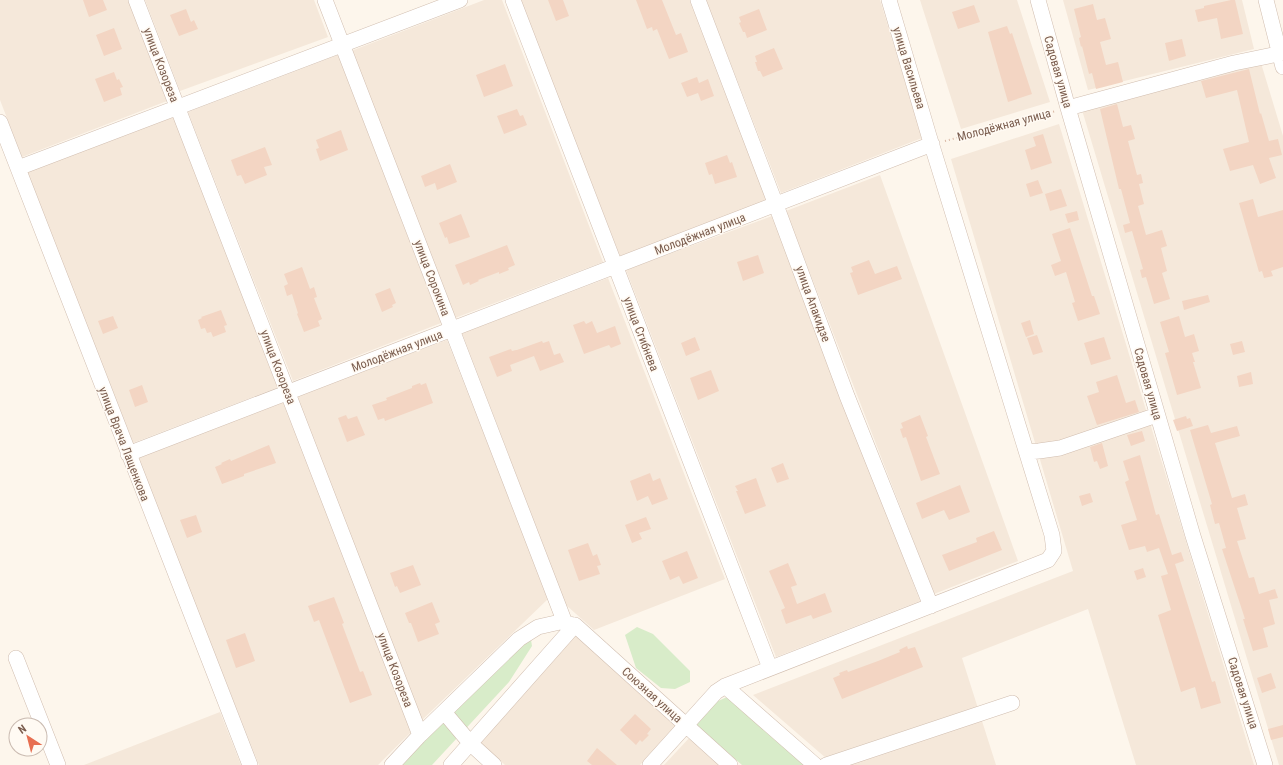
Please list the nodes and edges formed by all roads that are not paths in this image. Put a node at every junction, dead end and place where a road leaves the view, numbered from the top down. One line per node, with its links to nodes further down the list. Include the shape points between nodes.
1 (136, 0): 11 (street, улица Козореза)
2 (325, 0): 9 (street, улица Сорокина)
3 (460, 0): 9 (street)
4 (513, 0): 17 (street, улица Сгибнева)
5 (698, 0): 16 (street, улица Апакидзе)
6 (889, 0): 14 (street, улица Васильева)
7 (1038, 0): 12 (street, Садовая улица)
8 (1266, 0): 10 (street)
9 (342, 45): 11 (street); 18 (street, улица Сорокина)
10 (1282, 58): 12 (street, Молодёжная улица, via 1234,63)
11 (178, 108): 15 (street); 19 (street, улица Козореза)
12 (1068, 108): 20 (street, Садовая улица)
13 (0, 122): 15 (street, улица Врача Лащенкова)
14 (931, 140): 16 (street, Молодёжная улица); 21 (street, улица Васильева)
15 (18, 168): 22 (street, улица Врача Лащенкова)
16 (776, 205): 17 (street, Молодёжная улица); 23 (street, улица Апакидзе, via 847,396)
17 (615, 267): 18 (street, Молодёжная улица); 26 (street, улица Сгибнева)
18 (452, 330): 19 (street, Молодёжная улица); 24 (street, улица Сорокина)
19 (288, 393): 22 (street, Молодёжная улица); 31 (street, улица Козореза)
20 (1157, 415): 21 (street, via 1060,448); 42 (street, Садовая улица)
21 (1027, 452): 23 (street, улица Васильева, via 1052,535 1054,551 1048,560)
22 (128, 454): 34 (street, улица Врача Лащенкова)
23 (931, 606): 26 (street, улица Васильева)
24 (570, 624): 29 (street, via 560,622 538,627 519,640); 30 (street, Союзная улица); 32 (street)
25 (16, 658): 33 (street)
26 (770, 668): 27 (street, улица Васильева)
27 (725, 686): 30 (street, улица Васильева, via 716,692); 40 (street)
28 (1012, 703): 41 (street)
29 (444, 712): 31 (street); 32 (street)
30 (685, 726): 38 (street, улица Васильева); 39 (street, Союзная улица)
31 (420, 735): 35 (street)
32 (471, 744): 36 (street); 37 (street)
33 (58, 765)
34 (250, 765)
35 (392, 765)
36 (451, 765)
37 (494, 765)
38 (650, 765)
39 (730, 765)
40 (815, 765)
41 (826, 765)
42 (1265, 765)

